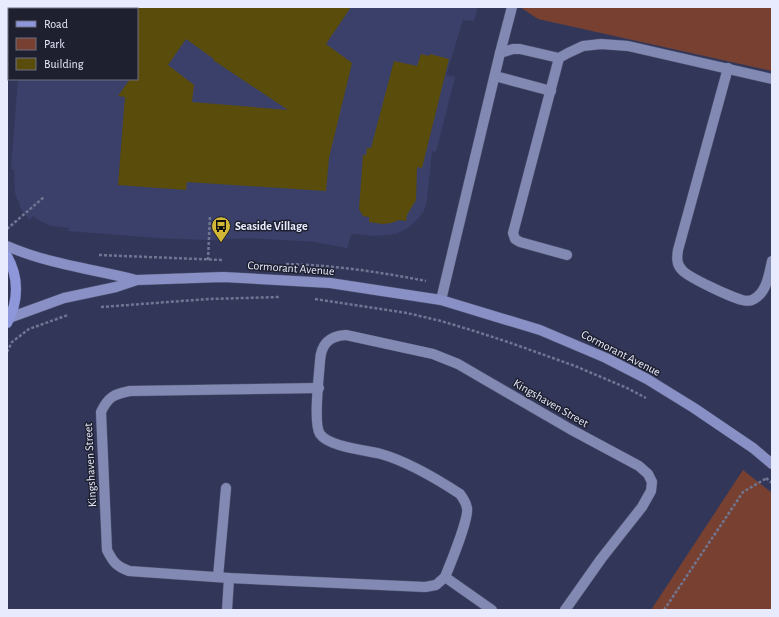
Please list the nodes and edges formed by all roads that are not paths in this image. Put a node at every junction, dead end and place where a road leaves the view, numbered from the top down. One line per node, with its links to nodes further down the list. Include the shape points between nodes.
1 (512, 7): 2 (street)
2 (500, 52): 3 (street, via 520,49); 5 (street)
3 (559, 58): 4 (street, via 583,46 601,44 628,46); 7 (street)
4 (728, 68): 6 (street); 11 (street, via 678,250 677,262 681,270 696,279 743,301 753,300 760,295)
5 (495, 76): 7 (street); 13 (street)
6 (772, 79)
7 (551, 91): 9 (street, via 513,233 515,239 520,242)
8 (7, 246): 12 (street, Cormorant Avenue, via 47,260)
9 (567, 255)
10 (7, 256): 14 (main road, via 14,273 16,291)
11 (772, 262)
12 (137, 280): 13 (street, Cormorant Avenue, via 210,277 330,283); 14 (street, Cormorant Avenue, via 57,300)
13 (441, 300): 16 (street, Cormorant Avenue, via 540,330 606,358 700,412)
14 (8, 321)
15 (319, 388): 18 (street, Kingshaven Street, via 130,391 111,397 105,403 101,412 107,550 112,560 119,567 129,571); 19 (street, Kingshaven Street, via 317,426 320,434 327,440 400,461 451,488 465,501 468,509 465,522); 23 (street, Kingshaven Street, via 320,355 328,340 337,335 433,354 458,364 639,466 648,474 652,482 651,491 642,507)
16 (772, 464)
17 (226, 488): 18 (street)
18 (218, 577): 20 (street, Kingshaven Street)
19 (445, 577): 20 (street, Kingshaven Street, via 436,585 425,587); 22 (street)
20 (229, 578): 21 (street)
21 (227, 610)
22 (492, 610)
23 (565, 610)

